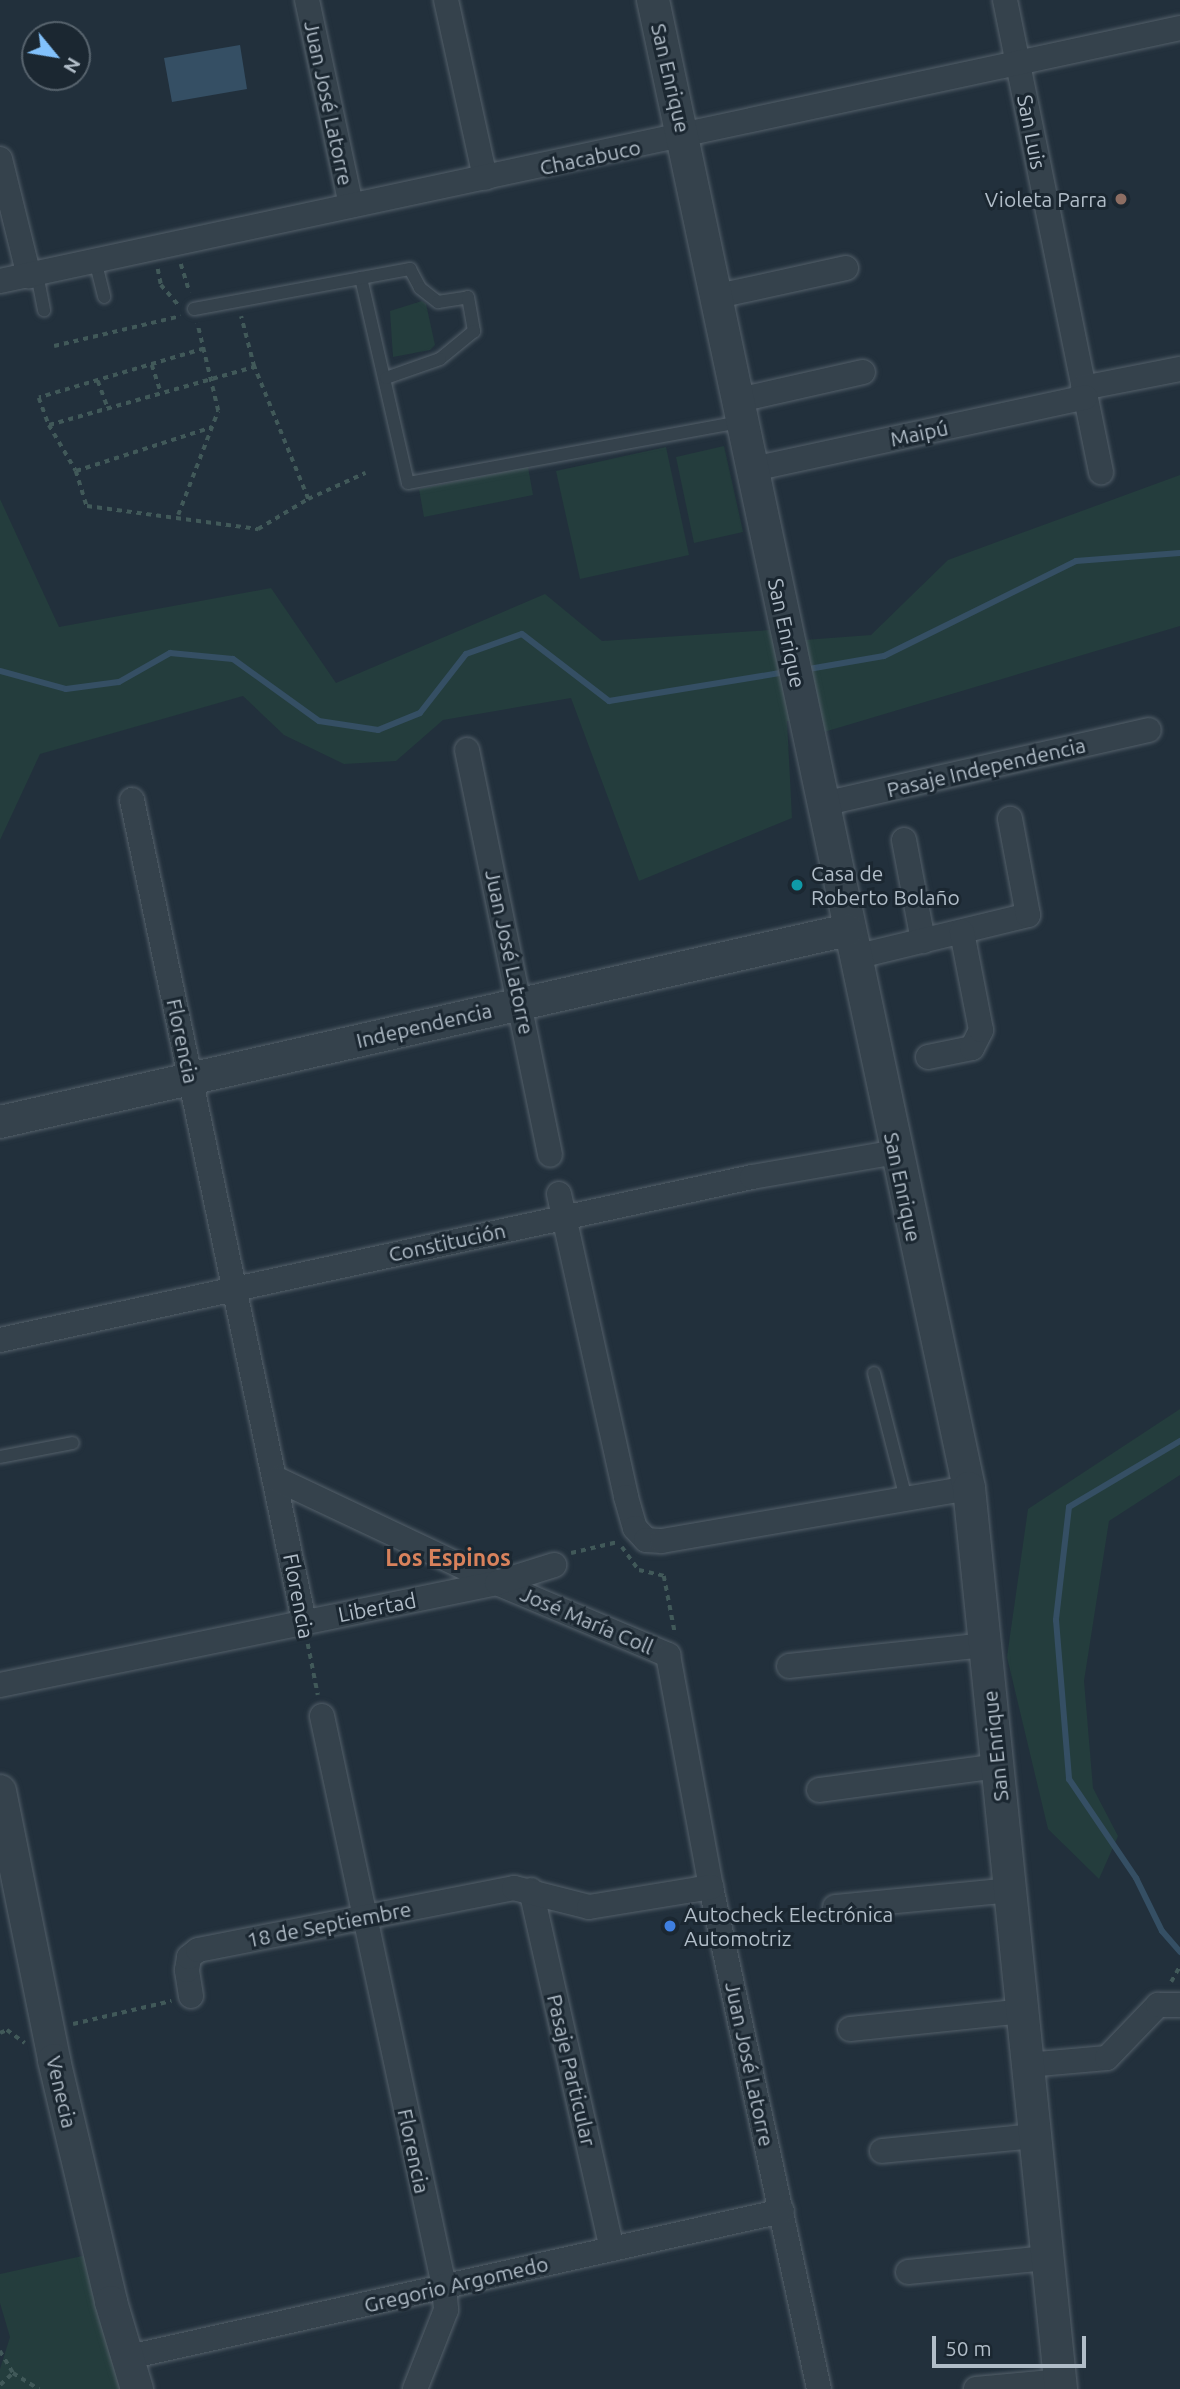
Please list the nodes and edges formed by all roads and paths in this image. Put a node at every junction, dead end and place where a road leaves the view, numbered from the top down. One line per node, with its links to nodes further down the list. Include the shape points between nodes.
1 (307, 0): 10 (street, Juan José Latorre)
2 (446, 0): 9 (street)
3 (653, 0): 7 (street, San Enrique)
4 (1005, 0): 6 (street, San Luis)
5 (1180, 28): 6 (street, Chacabuco)
6 (1018, 63): 7 (street, Chacabuco); 32 (street, San Luis)
7 (684, 138): 9 (street, Chacabuco); 18 (street, San Enrique)
8 (0, 159): 14 (street)
9 (485, 178): 10 (street, Chacabuco)
10 (351, 205): 11 (street, Chacabuco)
11 (95, 260): 14 (street, Chacabuco); 19 (lane)
12 (182, 264): 22 (path)
13 (846, 268): 18 (street)
14 (33, 275): 16 (street, Chacabuco); 21 (lane)
15 (361, 278): 20 (lane); 29 (lane); 29 (lane, via 410,269 420,288 438,302 468,297 474,331 440,359)
16 (0, 281)
17 (161, 285): 22 (path)
18 (718, 296): 35 (street, San Enrique)
19 (104, 297)
20 (237, 301): 22 (lane); 26 (path)
21 (44, 310)
22 (190, 312): 23 (path); 24 (path, via 187,321 196,319)
23 (54, 346)
24 (204, 349): 25 (path); 30 (path)
25 (152, 365): 31 (path); 33 (path)
26 (254, 367): 30 (path); 42 (path)
27 (1180, 369): 32 (street)
28 (863, 372): 35 (street)
29 (386, 378): 35 (lane, via 408,483)
30 (211, 380): 33 (path); 37 (path, via 218,411)
31 (98, 381): 34 (path); 36 (path, via 39,398)
32 (1084, 392): 38 (street, Maipú); 40 (street, San Luis)
33 (162, 393): 34 (path)
34 (108, 409): 36 (path)
35 (742, 411): 38 (street, San Enrique)
36 (49, 425): 39 (path)
37 (212, 427): 39 (path); 43 (path)
38 (753, 469): 47 (street, San Enrique)
39 (76, 471): 43 (path, via 87,506)
40 (1101, 472)
41 (365, 473): 42 (path)
42 (308, 499): 43 (path, via 258,529)
43 (178, 516)
44 (1149, 730): 47 (street, Pasaje Independencia)
45 (467, 750): 53 (street, Juan José Latorre)
46 (132, 800): 55 (street, Florencia)
47 (823, 804): 52 (street, San Enrique)
48 (1010, 819): 50 (street, via 1028,915)
49 (904, 840): 51 (street)
50 (962, 932): 51 (street); 54 (street, via 981,1030 972,1048)
51 (923, 941): 52 (street)
52 (851, 943): 53 (street, Independencia); 57 (street, San Enrique)
53 (522, 1003): 55 (street, Independencia); 58 (street, Juan José Latorre)
54 (928, 1057)
55 (191, 1078): 56 (street, Independencia); 61 (street, Florencia)
56 (0, 1122)
57 (896, 1152): 60 (street, Constitución); 67 (street, San Enrique)
58 (550, 1155)
59 (559, 1194): 60 (street)
60 (565, 1217): 61 (street, Constitución); 69 (street)
61 (237, 1287): 62 (street, Constitución); 66 (street, Florencia)
62 (0, 1340)
63 (874, 1373): 68 (lane)
64 (73, 1443): 65 (lane)
65 (0, 1457)
66 (276, 1479): 71 (street, José María Coll); 73 (street, Florencia)
67 (969, 1488): 68 (street); 74 (street, San Enrique)
68 (906, 1499): 69 (street, via 662,1541)
69 (635, 1540): 70 (path, via 561,1556); 72 (path, via 621,1550 639,1570 664,1576)
70 (554, 1565): 71 (street, Libertad)
71 (497, 1583): 73 (street, Libertad); 75 (street, José María Coll)
72 (670, 1605)
73 (304, 1621): 77 (street, Libertad); 78 (path, Florencia)
74 (984, 1645): 76 (street); 79 (street, San Enrique)
75 (668, 1655): 82 (street, Juan José Latorre)
76 (789, 1666)
77 (0, 1685)
78 (322, 1716): 86 (street, Florencia)
79 (998, 1766): 80 (street); 83 (street, San Enrique)
80 (819, 1790)
81 (0, 1791): 90 (street, Venecia)
82 (711, 1886): 84 (street, 18 de Septiembre, via 589,1907); 96 (street, Juan José Latorre)
83 (1010, 1890): 85 (street); 89 (street, San Enrique)
84 (531, 1891): 86 (street, 18 de Septiembre, via 514,1888); 97 (street, Pasaje Particular)
85 (835, 1907)
86 (362, 1917): 87 (street, 18 de Septiembre, via 198,1950 190,1957 187,1970); 100 (street, Florencia)
87 (191, 1997): 90 (path)
88 (1180, 2005): 93 (street, via 1158,2006 1107,2059)
89 (1023, 2011): 91 (street); 93 (street, San Enrique)
90 (47, 2028): 92 (path, via 23,2044 7,2030); 102 (street, Venecia, via 111,2302)
91 (850, 2029)
92 (0, 2033)
93 (1027, 2065): 94 (street, San Enrique)
94 (1035, 2136): 95 (street); 98 (street, San Enrique)
95 (882, 2151)
96 (782, 2211): 97 (street, Gregorio Argomedo); 109 (street, Juan José Latorre)
97 (612, 2249): 100 (street, Gregorio Argomedo)
98 (1046, 2258): 99 (street); 105 (street, San Enrique)
99 (908, 2272)
100 (444, 2286): 102 (street, Gregorio Argomedo); 108 (street, Florencia, via 446,2310)
101 (0, 2351): 103 (path)
102 (129, 2357): 107 (street, Venecia)
103 (13, 2373): 104 (path); 106 (path)
104 (0, 2385)
105 (1061, 2385): 110 (street)
106 (39, 2389)
107 (137, 2389)
108 (415, 2389)
109 (819, 2389)
110 (976, 2389)

